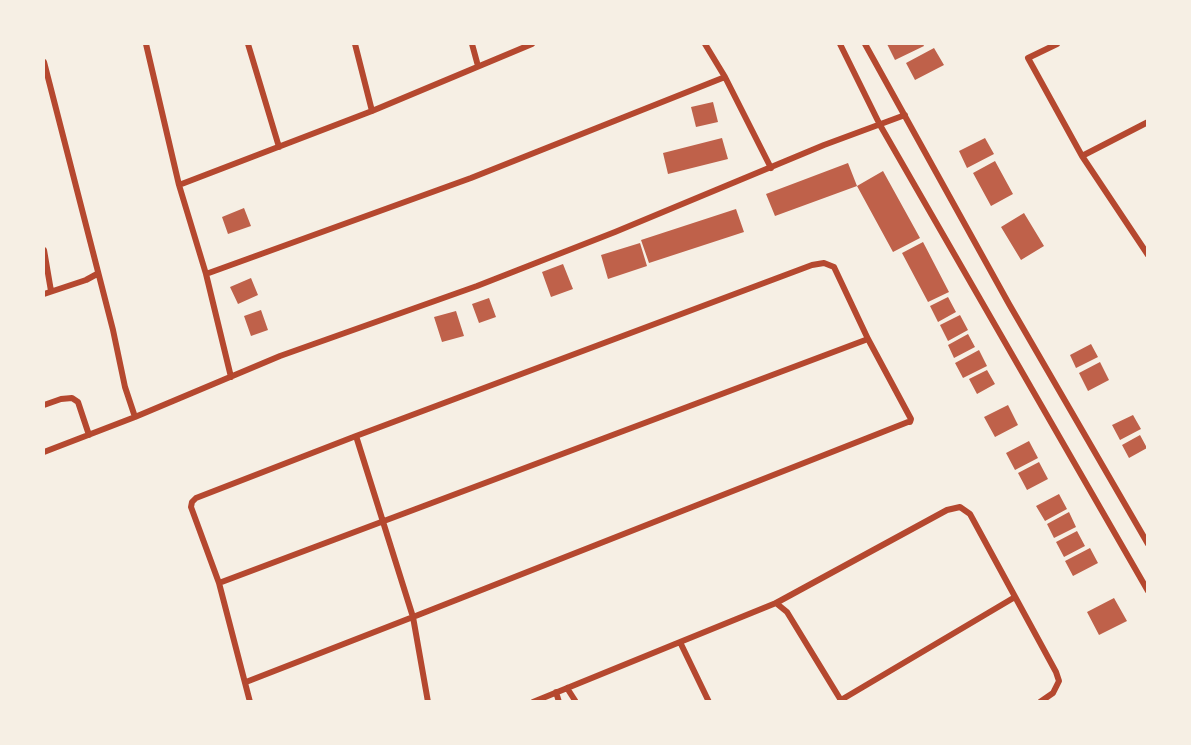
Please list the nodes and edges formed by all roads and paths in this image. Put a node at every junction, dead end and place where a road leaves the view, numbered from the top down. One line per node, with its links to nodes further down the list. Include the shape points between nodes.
1 (146, 44): 20 (street)
2 (249, 44): 17 (street)
3 (355, 44): 13 (street)
4 (472, 44): 11 (street)
5 (532, 44): 11 (street)
6 (705, 44): 12 (street)
7 (840, 44): 16 (street)
8 (865, 44): 14 (street)
9 (1057, 44): 18 (street, via 1028,58)
10 (44, 62): 24 (street)
11 (478, 66): 13 (street)
12 (725, 77): 19 (street); 25 (street, via 471,178)
13 (372, 111): 17 (street)
14 (905, 115): 16 (street); 36 (street)
15 (1148, 122): 18 (street)
16 (879, 125): 19 (street); 38 (street)
17 (279, 147): 20 (street)
18 (1082, 156): 21 (street)
19 (771, 168): 29 (street, via 477,286)
20 (179, 185): 25 (street)
21 (1145, 246): 23 (street)
22 (44, 250): 26 (street)
23 (1148, 255)
24 (98, 274): 26 (street); 31 (street)
25 (206, 274): 29 (street)
26 (51, 291): 27 (street)
27 (44, 294)
28 (868, 339): 33 (street, via 834,267 818,264); 35 (street); 41 (street, via 911,419 908,423)
29 (231, 377): 31 (street)
30 (44, 405): 32 (street, via 72,398 78,402)
31 (135, 417): 32 (street)
32 (89, 435): 34 (street)
33 (356, 436): 35 (street); 37 (street, via 196,498 191,507)
34 (44, 452)
35 (383, 521): 37 (street); 41 (street)
36 (1148, 544)
37 (219, 583): 43 (street)
38 (1148, 591)
39 (1015, 597): 40 (street, via 970,514 960,507 947,510); 46 (street); 53 (street, via 1059,681 1053,693)
40 (776, 603): 42 (street); 46 (street, via 787,612)
41 (413, 616): 43 (street); 48 (street)
42 (680, 642): 44 (street); 52 (street)
43 (246, 682): 47 (street)
44 (567, 688): 45 (street); 51 (street)
45 (556, 692): 49 (street); 50 (street)
46 (841, 701)
47 (250, 702)
48 (428, 702)
49 (533, 702)
50 (559, 702)
51 (576, 702)
52 (710, 702)
53 (1040, 702)

